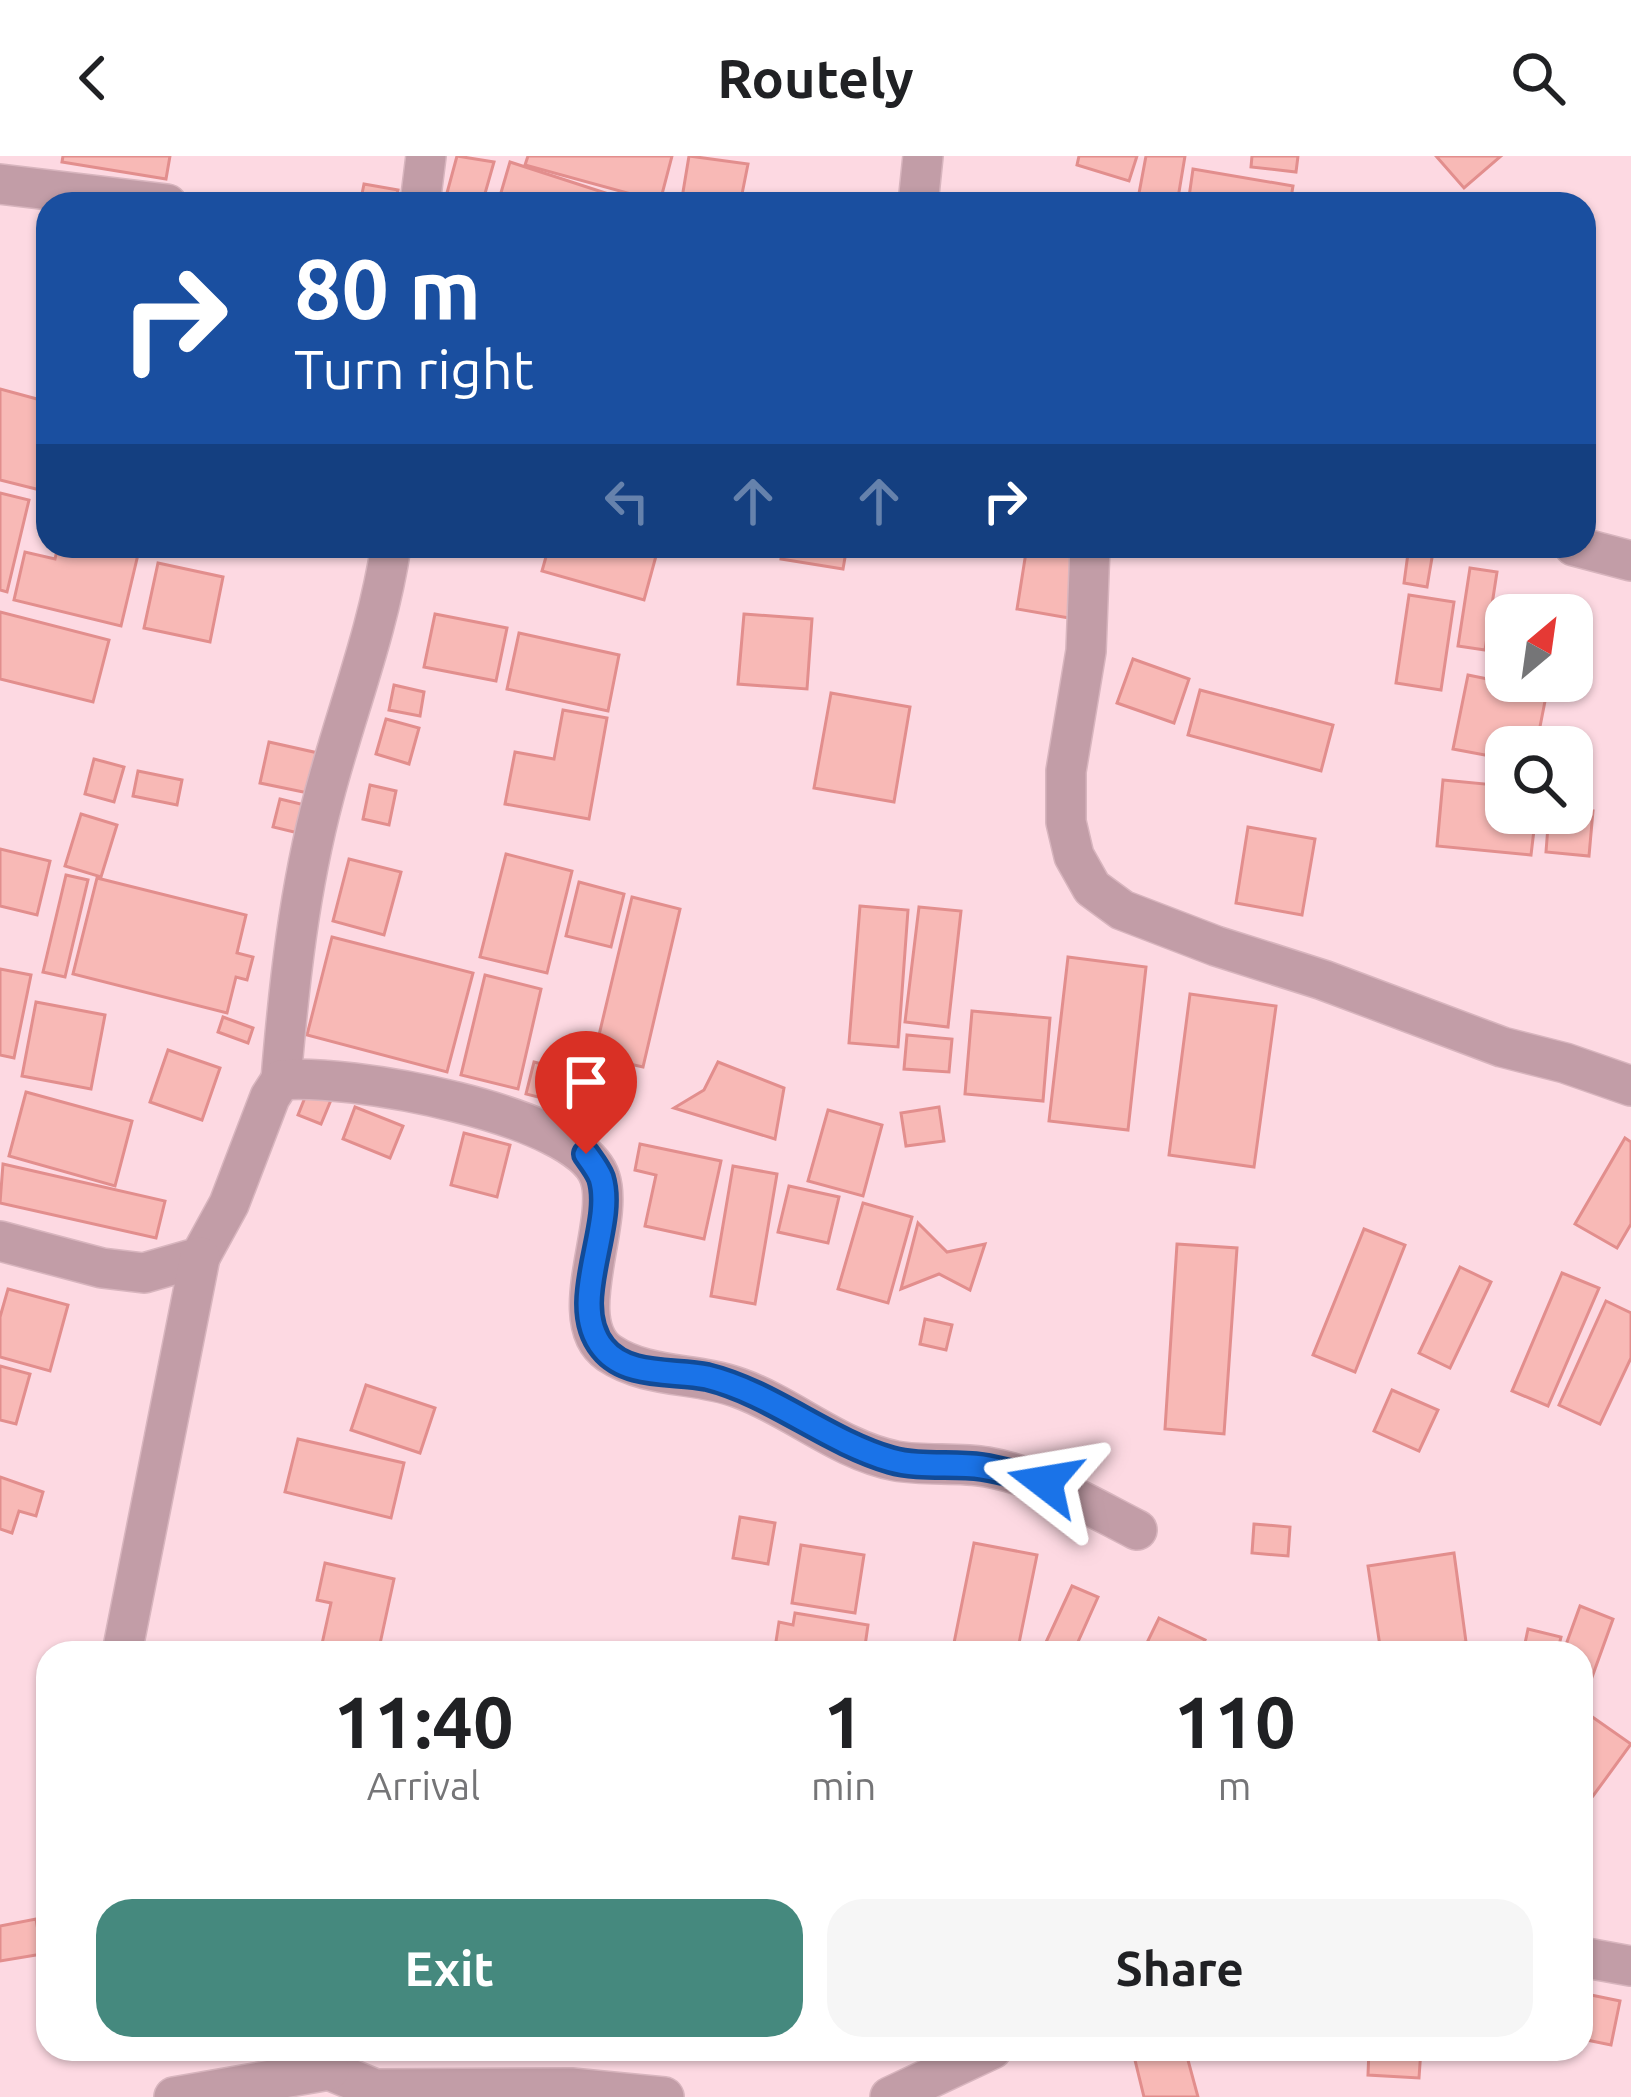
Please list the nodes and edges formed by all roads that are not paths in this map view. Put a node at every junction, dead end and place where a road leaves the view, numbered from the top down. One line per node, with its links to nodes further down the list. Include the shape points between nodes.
1 (426, 156): 5 (street)
2 (923, 156): 6 (street)
3 (0, 184): 4 (street)
4 (66, 192)
5 (422, 192)
6 (919, 192)
7 (1596, 551): 10 (street)
8 (389, 558): 11 (street, via 292,943)
9 (1090, 558): 12 (street, via 1066,822 1092,888 1122,910 1216,946)
10 (1631, 560)
11 (281, 1080): 14 (street); 15 (street, via 398,1087 524,1123 586,1154 600,1175 604,1207 590,1316 603,1349 638,1370 743,1389 893,1461 985,1467 1045,1482)
12 (1631, 1086)
13 (0, 1240): 14 (street, via 144,1273)
14 (200, 1257): 16 (street)
15 (1137, 1530)
16 (124, 1641)
17 (1593, 1959): 18 (street)
18 (1631, 1966)
19 (313, 2061): 22 (street)
20 (325, 2061): 23 (street, via 375,2089 571,2088)
21 (966, 2061): 24 (street)
22 (174, 2097)
23 (664, 2097)
24 (890, 2097)

